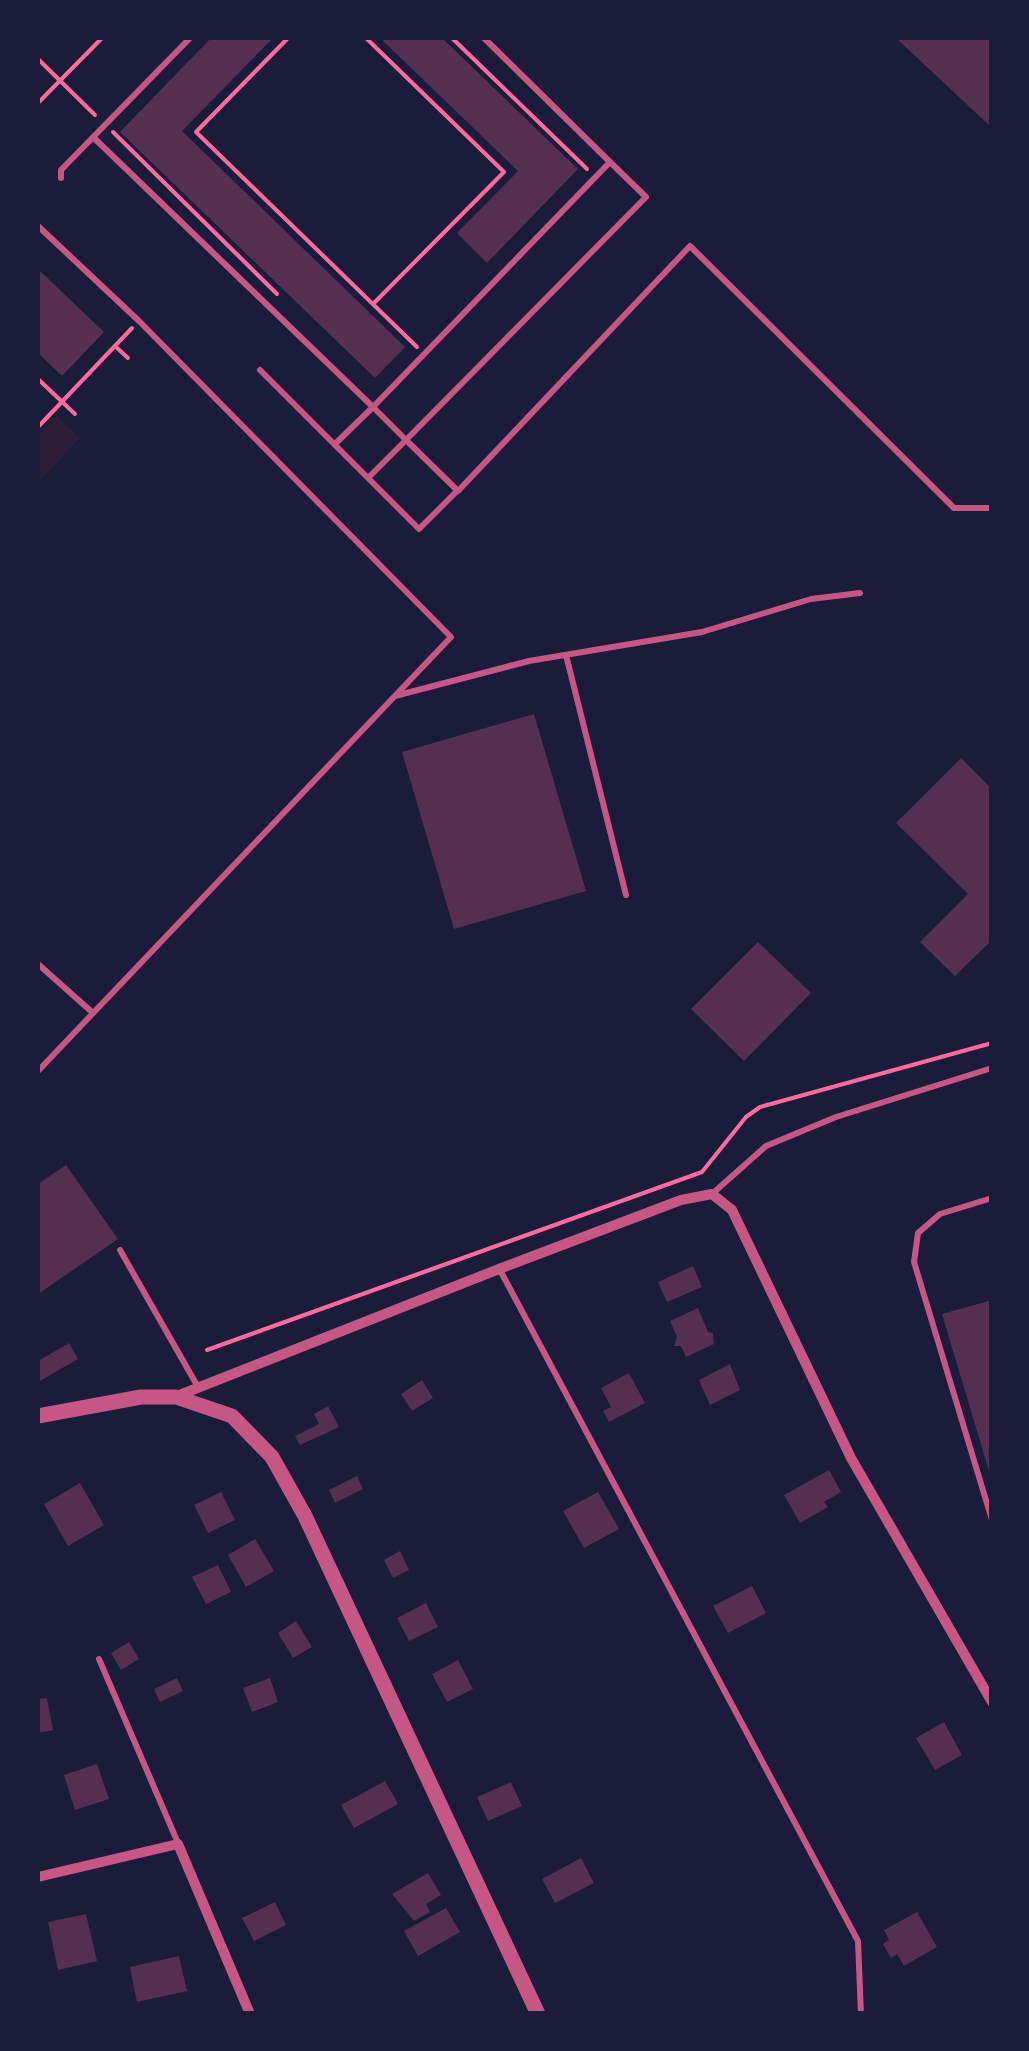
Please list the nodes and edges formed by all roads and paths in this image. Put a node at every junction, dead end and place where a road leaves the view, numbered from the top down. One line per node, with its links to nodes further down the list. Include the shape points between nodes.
1 (102, 38): 8 (path)
2 (190, 38): 10 (lane)
3 (288, 38): 16 (path, via 196,132)
4 (366, 38): 16 (path, via 504,172)
5 (452, 38): 14 (path, via 588,168)
6 (484, 38): 12 (lane)
7 (38, 59): 8 (path)
8 (60, 80): 9 (path); 10 (path)
9 (38, 103)
10 (105, 124): 11 (lane); 17 (path)
11 (93, 137): 13 (lane, via 60,170); 25 (lane)
12 (610, 162): 25 (lane); 28 (lane, via 646,197)
13 (61, 178)
14 (575, 182)
15 (38, 226): 18 (lane)
16 (373, 304): 21 (path, via 417,347)
17 (290, 307)
18 (138, 321): 19 (path); 35 (lane, via 451,637)
19 (115, 346): 20 (path); 24 (path)
20 (128, 358)
21 (406, 358)
22 (260, 370): 29 (lane)
23 (38, 379): 24 (path)
24 (62, 402): 26 (path); 27 (path)
25 (373, 407): 28 (lane); 29 (lane)
26 (75, 414)
27 (38, 427)
28 (406, 440): 30 (lane); 31 (lane)
29 (335, 444): 30 (lane)
30 (368, 478): 31 (lane, via 419,529)
31 (458, 491): 32 (lane, via 690,246 954,508)
32 (992, 508)
33 (860, 592): 34 (lane, via 702,632)
34 (566, 654): 35 (lane); 36 (lane)
35 (394, 696): 38 (lane)
36 (626, 894)
37 (38, 964): 38 (lane)
38 (93, 1013): 41 (lane)
39 (992, 1043): 46 (path, via 760,1107 702,1172)
40 (992, 1068): 42 (lane, via 766,1146)
41 (38, 1071)
42 (712, 1194): 45 (street); 52 (street, via 732,1210 851,1458)
43 (992, 1198): 50 (lane, via 940,1214 918,1233 914,1262)
44 (120, 1250): 47 (lane)
45 (500, 1269): 47 (street); 57 (lane, via 858,1941)
46 (207, 1350)
47 (199, 1388): 48 (street)
48 (176, 1397): 49 (street); 56 (street, via 232,1416 272,1456)
49 (38, 1416)
50 (992, 1520)
51 (100, 1658): 53 (lane)
52 (992, 1702)
53 (178, 1844): 54 (street); 55 (street)
54 (38, 1877)
55 (250, 2014)
56 (538, 2014)
57 (861, 2014)

